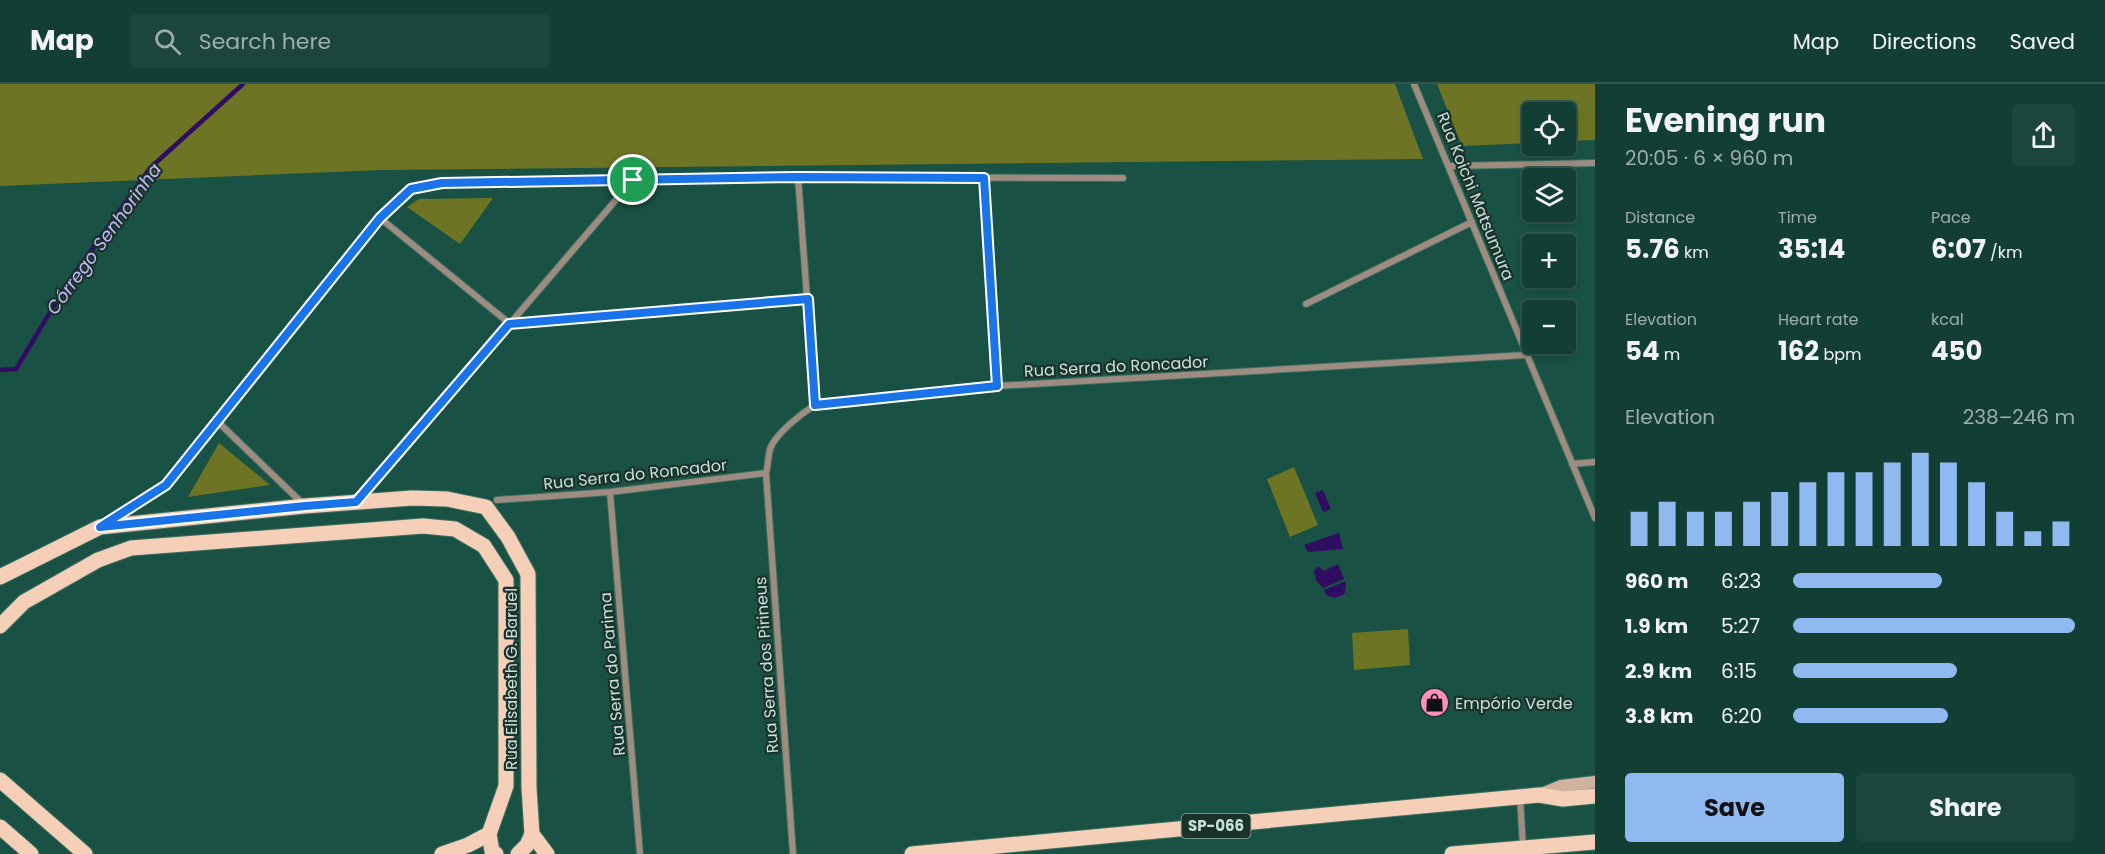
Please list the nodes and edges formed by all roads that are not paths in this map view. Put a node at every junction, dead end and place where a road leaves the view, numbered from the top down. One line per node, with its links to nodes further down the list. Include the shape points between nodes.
1 (1414, 84): 3 (street, Rua Koichi Matsumura)
2 (1595, 163): 3 (street)
3 (1449, 166): 9 (street, Rua Koichi Matsumura)
4 (798, 177): 5 (street); 7 (street); 10 (street)
5 (984, 178): 6 (street); 14 (street)
6 (1123, 178)
7 (633, 180): 8 (street, via 442,183 411,189); 12 (street)
8 (380, 218): 12 (street); 16 (street)
9 (1472, 222): 11 (street); 13 (street, Rua Koichi Matsumura)
10 (808, 299): 12 (street); 15 (street)
11 (1306, 304)
12 (509, 324): 22 (street)
13 (1526, 355): 14 (street, Rua Serra do Roncador); 18 (street, Rua Koichi Matsumura)
14 (997, 386): 15 (street, Rua Serra do Roncador)
15 (815, 405): 19 (street, via 786,428 771,447)
16 (216, 420): 23 (street); 25 (street, via 166,485)
17 (1595, 462): 18 (street)
18 (1572, 464): 24 (street, Rua Koichi Matsumura)
19 (766, 473): 20 (street, Rua Serra do Roncador); 45 (street, Rua Serra dos Pirineus)
20 (610, 492): 21 (street, Rua Serra do Roncador); 44 (street, Rua Serra do Parima)
21 (496, 500)
22 (356, 502): 23 (main road, Rua Elisabeth G. Baruel); 35 (main road, Rua Elisabeth G. Baruel, via 424,498 486,507 528,574)
23 (305, 506): 25 (main road, Rua Elisabeth G. Baruel)
24 (1595, 518)
25 (100, 527): 26 (main road, Rua Elisabeth G. Baruel)
26 (0, 577)
27 (0, 626): 34 (main road, Rua Elisabeth G. Baruel, via 24,602 98,560 130,548 423,525 455,529 484,546 506,580 506,786)
28 (0, 780): 39 (main road)
29 (1595, 782): 30 (street, via 1561,786)
30 (1539, 795): 31 (main road, SP-066, via 1563,799); 32 (main road, SP-066)
31 (1595, 796)
32 (1520, 797): 37 (street); 46 (main road, SP-066)
33 (0, 827): 38 (main road)
34 (489, 834): 40 (main road); 41 (main road)
35 (532, 834): 42 (main road); 43 (main road)
36 (1595, 842): 37 (main road)
37 (1523, 851): 47 (main road)
38 (31, 854)
39 (85, 854)
40 (442, 854)
41 (496, 854)
42 (518, 854)
43 (547, 854)
44 (640, 854)
45 (793, 854)
46 (912, 854)
47 (1452, 854)

